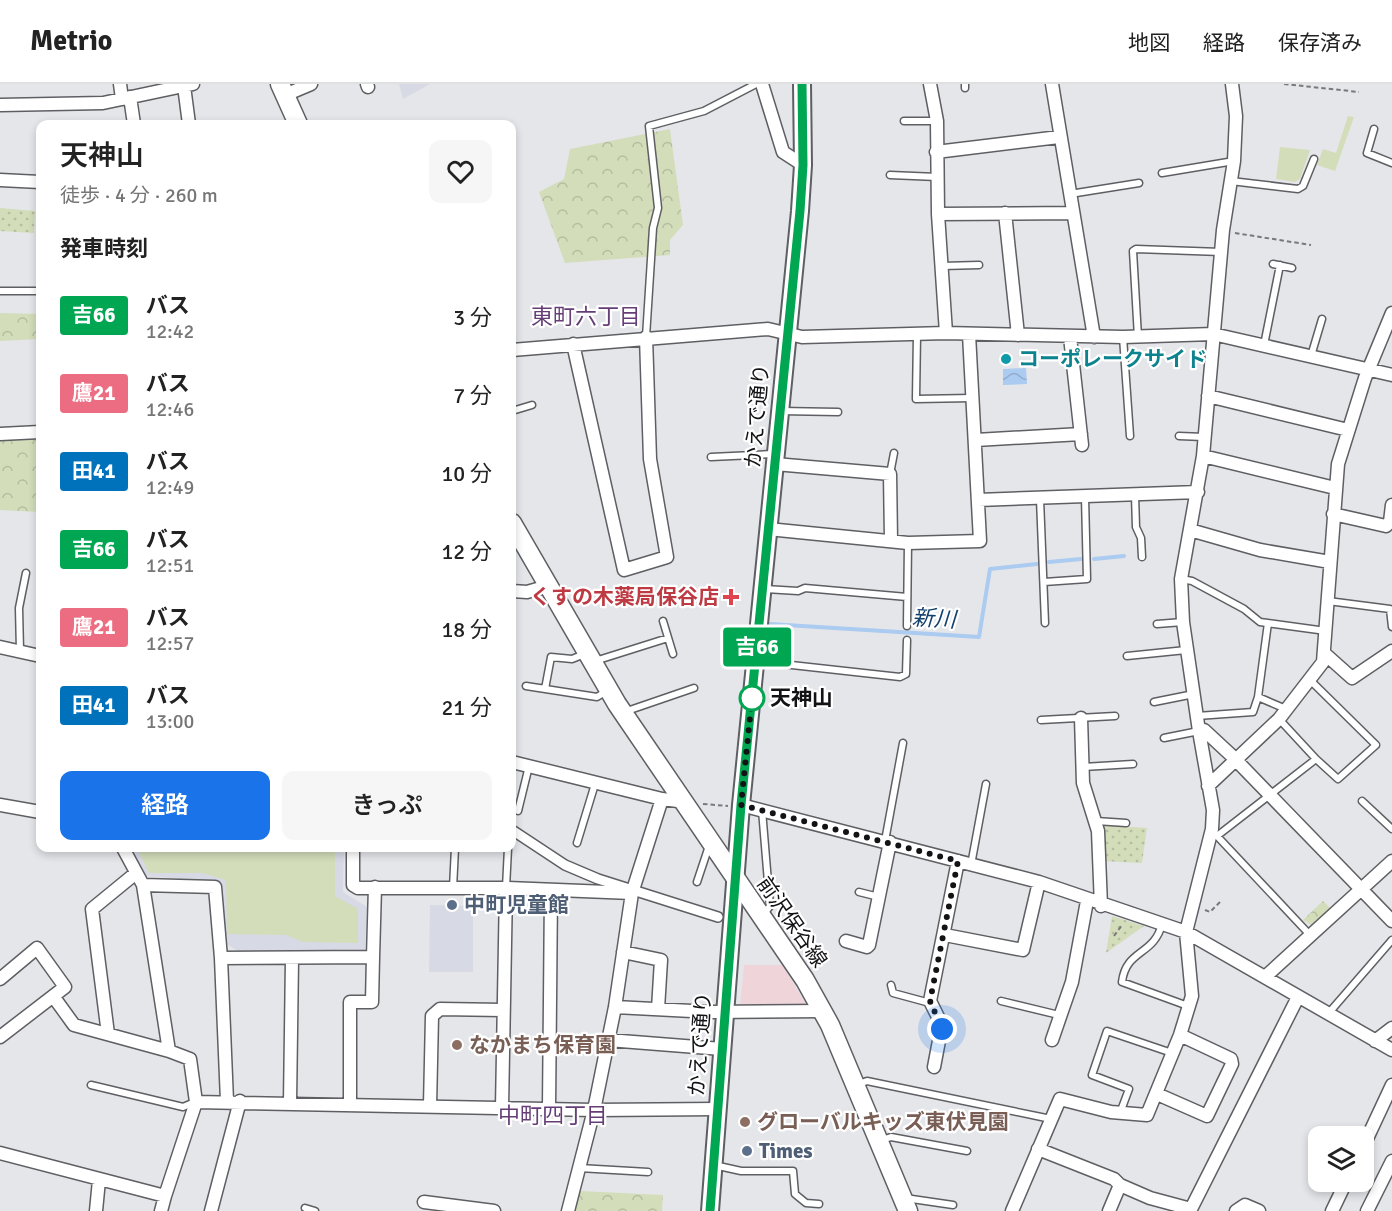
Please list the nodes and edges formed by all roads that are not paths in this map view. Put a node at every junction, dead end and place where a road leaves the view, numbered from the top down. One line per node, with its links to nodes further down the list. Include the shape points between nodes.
1 (120, 84): 11 (street)
2 (311, 84): 10 (street)
3 (756, 84): 52 (lane, via 704,111 649,126 658,208 653,228)
4 (762, 84): 24 (street, via 783,152)
5 (802, 84): 24 (street, かえで通り)
6 (930, 84): 17 (street)
7 (1052, 84): 19 (street)
8 (1232, 84): 22 (street, via 1237,133)
9 (188, 85): 11 (street); 14 (street)
10 (282, 89): 15 (main road)
11 (126, 98): 12 (street, via 103,103); 13 (street)
12 (0, 105)
13 (133, 120)
14 (189, 120)
15 (296, 120)
16 (904, 121): 17 (lane)
17 (937, 122): 20 (street)
18 (1374, 129): 23 (lane, via 1367,153)
19 (1059, 137): 20 (street); 32 (street)
20 (936, 152): 27 (street)
21 (1314, 159): 29 (lane, via 1304,186 1298,189)
22 (1234, 161): 25 (lane); 29 (street)
23 (1392, 163)
24 (803, 165): 47 (street, かえで通り)
25 (1162, 173)
26 (890, 175): 27 (lane)
27 (937, 177): 35 (street)
28 (0, 180): 30 (street)
29 (1231, 181): 36 (street)
30 (36, 182)
31 (1139, 183): 32 (lane)
32 (1070, 195): 34 (street)
33 (1005, 213): 34 (street); 35 (street); 51 (street)
34 (1073, 213): 54 (street)
35 (938, 214): 40 (street)
36 (1221, 252): 50 (street); 55 (lane, via 1132,251)
37 (1273, 264): 39 (lane)
38 (979, 265): 40 (lane)
39 (1280, 265): 41 (lane); 58 (lane)
40 (941, 266): 46 (street)
41 (1292, 268)
42 (0, 291): 43 (lane)
43 (36, 291)
44 (1392, 313): 61 (street)
45 (1322, 319): 60 (lane)
46 (946, 333): 48 (street); 49 (street)
47 (787, 334): 48 (street); 52 (street, via 768,329); 67 (street, かえで通り)
48 (917, 334): 64 (lane, via 916,399)
49 (969, 334): 51 (street); 64 (street)
50 (1213, 334): 55 (street); 58 (street); 63 (street)
51 (1018, 335): 53 (street)
52 (646, 337): 57 (street); 57 (street, via 650,459 667,557 624,570)
53 (1070, 337): 54 (street); 75 (street, via 1081,440)
54 (1094, 337): 56 (street)
55 (1138, 337): 56 (street)
56 (1123, 338): 72 (lane)
57 (573, 344): 59 (street)
58 (1264, 345): 60 (street)
59 (516, 350)
60 (1311, 356): 61 (street)
61 (1368, 369): 62 (street); 69 (street)
62 (1392, 375)
63 (1208, 396): 69 (street); 74 (street)
64 (972, 398): 75 (street)
65 (532, 405): 66 (lane)
66 (516, 410)
67 (780, 411): 68 (lane); 79 (street, かえで通り)
68 (838, 412)
69 (1348, 430): 81 (street)
70 (36, 432): 71 (street)
71 (0, 434)
72 (1130, 436)
73 (1179, 436): 74 (lane)
74 (1204, 437): 77 (street)
75 (976, 440): 86 (street)
76 (894, 453): 80 (lane)
77 (1203, 456): 81 (street); 82 (street)
78 (711, 457): 79 (lane)
79 (775, 459): 80 (street); 90 (street, かえで通り)
80 (890, 474): 93 (street)
81 (1335, 488): 88 (street)
82 (1198, 492): 83 (street); 91 (street)
83 (1135, 495): 84 (street); 95 (lane)
84 (1085, 497): 85 (street); 99 (lane, via 1087,579)
85 (1040, 499): 86 (street); 99 (lane)
86 (978, 500): 94 (street, via 980,541)
87 (1392, 505): 89 (street)
88 (1333, 514): 89 (street); 96 (street)
89 (1390, 526)
90 (768, 529): 93 (street); 101 (street, かえで通り)
91 (1190, 530): 96 (street, via 1260,550); 98 (street)
92 (516, 533): 100 (main road, 前沢保谷線)
93 (891, 540): 94 (street)
94 (908, 543): 103 (lane)
95 (1142, 557)
96 (1330, 562): 104 (street)
97 (26, 573): 118 (lane, via 18,608)
98 (1180, 579): 106 (street); 107 (lane, via 1244,609 1258,621)
99 (1044, 582): 108 (lane)
100 (548, 586): 102 (street); 123 (main road, 前沢保谷線)
101 (762, 588): 103 (lane); 124 (street, かえで通り)
102 (516, 591)
103 (907, 597): 110 (lane)
104 (1328, 601): 111 (lane, via 1392,609); 112 (street)
105 (663, 621): 113 (lane)
106 (1183, 622): 109 (lane); 116 (street)
107 (1268, 622): 112 (lane); 131 (lane)
108 (1045, 623)
109 (1158, 624)
110 (907, 626)
111 (1392, 627)
112 (1326, 631): 119 (street)
113 (668, 638): 120 (lane); 123 (lane)
114 (907, 640): 124 (lane, via 906,674 900,677)
115 (0, 647): 118 (street)
116 (1186, 650): 122 (lane); 130 (street)
117 (1392, 651): 119 (street, via 1352,678)
118 (20, 652): 121 (street)
119 (1324, 653): 125 (street, via 1323,662)
120 (673, 654)
121 (36, 655)
122 (1128, 656)
123 (590, 658): 128 (lane, via 551,657); 129 (main road, 前沢保谷線)
124 (756, 661): 156 (street, かえで通り)
125 (1310, 680): 134 (street); 142 (lane, via 1376,745 1338,779)
126 (526, 686): 128 (lane)
127 (693, 688): 133 (lane)
128 (545, 689): 129 (lane, via 597,697)
129 (609, 690): 133 (main road, 前沢保谷線)
130 (1194, 694): 132 (lane); 136 (street)
131 (1258, 697): 134 (lane); 136 (lane, via 1252,712)
132 (1154, 702)
133 (623, 712): 154 (main road, 前沢保谷線)
134 (1282, 714): 142 (lane); 143 (street)
135 (1114, 716): 137 (lane)
136 (1197, 716): 139 (street)
137 (1081, 718): 138 (lane); 147 (street)
138 (1041, 720)
139 (1199, 731): 140 (lane); 143 (street, via 1204,730); 150 (street)
140 (1164, 738)
141 (903, 743): 165 (lane)
142 (1316, 759): 151 (lane)
143 (1237, 761): 150 (street); 151 (street)
144 (516, 763): 146 (street)
145 (1133, 764): 147 (lane)
146 (529, 766): 148 (street); 159 (lane)
147 (1083, 767): 160 (street, via 1083,783)
148 (595, 784): 152 (street); 166 (lane)
149 (986, 784): 174 (lane)
150 (1208, 786): 164 (street)
151 (1269, 795): 164 (lane); 183 (street)
152 (662, 799): 154 (street); 185 (street)
153 (1362, 801): 162 (lane)
154 (691, 803): 167 (main road, 前沢保谷線)
155 (0, 805): 158 (street)
156 (741, 805): 157 (street); 176 (street, かえで通り)
157 (762, 809): 165 (street); 191 (lane, via 770,906)
158 (36, 811)
159 (518, 811)
160 (1095, 821): 161 (lane); 189 (street)
161 (1126, 823)
162 (1392, 829)
163 (516, 833): 185 (street, via 565,865)
164 (1214, 833): 194 (street); 196 (lane)
165 (888, 842): 172 (street); 187 (street)
166 (577, 843)
167 (711, 843): 176 (main road, 前沢保谷線); 177 (lane)
168 (125, 852): 175 (street)
169 (353, 852): 180 (street, via 353,885)
170 (455, 852): 181 (lane)
171 (508, 852): 182 (lane)
172 (958, 861): 174 (street); 195 (street)
173 (1392, 861): 183 (street)
174 (972, 865): 178 (street)
175 (136, 873): 179 (street); 219 (street, via 92,909)
176 (735, 880): 191 (main road, 前沢保谷線); 215 (street, かえで通り)
177 (697, 882)
178 (1039, 882): 188 (street); 195 (street, via 1023,950)
179 (143, 885): 201 (street, via 215,886); 227 (street)
180 (375, 887): 181 (street); 200 (street)
181 (452, 888): 182 (street)
182 (506, 888): 184 (street); 213 (street)
183 (1361, 890): 192 (street); 196 (street)
184 (551, 891): 185 (street); 240 (street)
185 (632, 892): 190 (street); 199 (street)
186 (859, 892): 187 (lane)
187 (880, 898): 198 (street, via 868,946)
188 (1087, 901): 189 (street); 216 (street, via 1072,982)
189 (1101, 906): 193 (street)
190 (718, 917)
191 (762, 917): 214 (main road, 前沢保谷線)
192 (1392, 921)
193 (1162, 924): 194 (street); 211 (lane, via 1157,940 1127,963 1122,982)
194 (1186, 933): 203 (street); 211 (street, via 1192,996)
195 (945, 935): 209 (street)
196 (1310, 935): 203 (street)
197 (1392, 940): 217 (lane)
198 (846, 941)
199 (623, 952): 210 (street); 212 (street, via 661,960)
200 (373, 957): 202 (street); 237 (street, via 372,1002 350,1002)
201 (221, 958): 202 (street); 234 (street)
202 (292, 959): 236 (street)
203 (1265, 977): 207 (street)
204 (0, 979): 206 (street, via 37,948 65,987)
205 (891, 985): 209 (lane, via 893,993)
206 (53, 996): 219 (street, via 74,1025); 221 (street)
207 (1298, 997): 217 (street); 265 (street)
208 (1001, 1000): 216 (lane)
209 (930, 1003): 229 (street, via 942,1025)
210 (615, 1006): 212 (street); 222 (street)
211 (1189, 1007): 220 (street)
212 (658, 1009): 215 (street)
213 (503, 1010): 238 (street, via 440,1009 432,1016); 239 (street)
214 (824, 1011): 215 (street); 231 (main road, 前沢保谷線)
215 (725, 1012): 225 (street, かえで通り)
216 (1059, 1015): 223 (street)
217 (1327, 1015): 224 (street)
218 (1392, 1028): 224 (street)
219 (108, 1034): 227 (street)
220 (1180, 1035): 228 (street); 233 (street, via 1231,1059 1232,1064 1207,1116)
221 (0, 1037)
222 (608, 1040): 225 (street); 242 (street)
223 (1052, 1040)
224 (1375, 1041): 226 (street)
225 (722, 1048): 241 (street, かえで通り)
226 (1392, 1050)
227 (169, 1051): 235 (street, via 190,1059)
228 (1173, 1053): 233 (street); 243 (lane, via 1107,1031 1092,1075 1129,1089)
229 (934, 1067)
230 (91, 1085): 235 (lane, via 183,1107)
231 (855, 1085): 244 (lane, via 867,1082); 246 (main road, 前沢保谷線)
232 (1392, 1086): 245 (street)
233 (1157, 1095): 243 (street, via 1147,1115)
234 (233, 1101): 235 (street); 236 (street); 268 (street)
235 (196, 1102): 257 (street)
236 (290, 1103): 237 (street)
237 (350, 1104): 238 (street)
238 (430, 1106): 239 (street)
239 (502, 1108): 240 (street)
240 (549, 1108): 242 (street)
241 (718, 1109): 242 (street); 251 (street, かえで通り)
242 (594, 1110): 252 (street)
243 (1120, 1113): 244 (street, via 1062,1098)
244 (1051, 1119): 247 (street)
245 (1373, 1126)
246 (879, 1141): 248 (lane, via 891,1137); 260 (main road, 前沢保谷線)
247 (1038, 1149): 255 (street, via 1114,1179); 264 (street)
248 (967, 1152)
249 (0, 1153): 254 (street)
250 (1392, 1161): 277 (street)
251 (714, 1165): 259 (lane, via 741,1171 793,1171 795,1194 806,1203); 272 (street, かえで通り)
252 (579, 1168): 253 (lane); 271 (street)
253 (648, 1172)
254 (99, 1180): 257 (street); 266 (street)
255 (1120, 1185): 265 (street); 273 (street)
256 (1341, 1192): 276 (street)
257 (165, 1196): 267 (street)
258 (424, 1202): 263 (street)
259 (819, 1203)
260 (905, 1204): 261 (lane)
261 (953, 1205)
262 (305, 1208): 269 (lane)
263 (468, 1209): 270 (street)
264 (1014, 1210)
265 (1191, 1210)
266 (96, 1211)
267 (161, 1211)
268 (211, 1211)
269 (315, 1211)
270 (494, 1211)
271 (568, 1211)
272 (710, 1211)
273 (1109, 1211)
274 (1236, 1211): 275 (street, via 1245,1205)
275 (1259, 1211)
276 (1332, 1211)
277 (1367, 1211)

